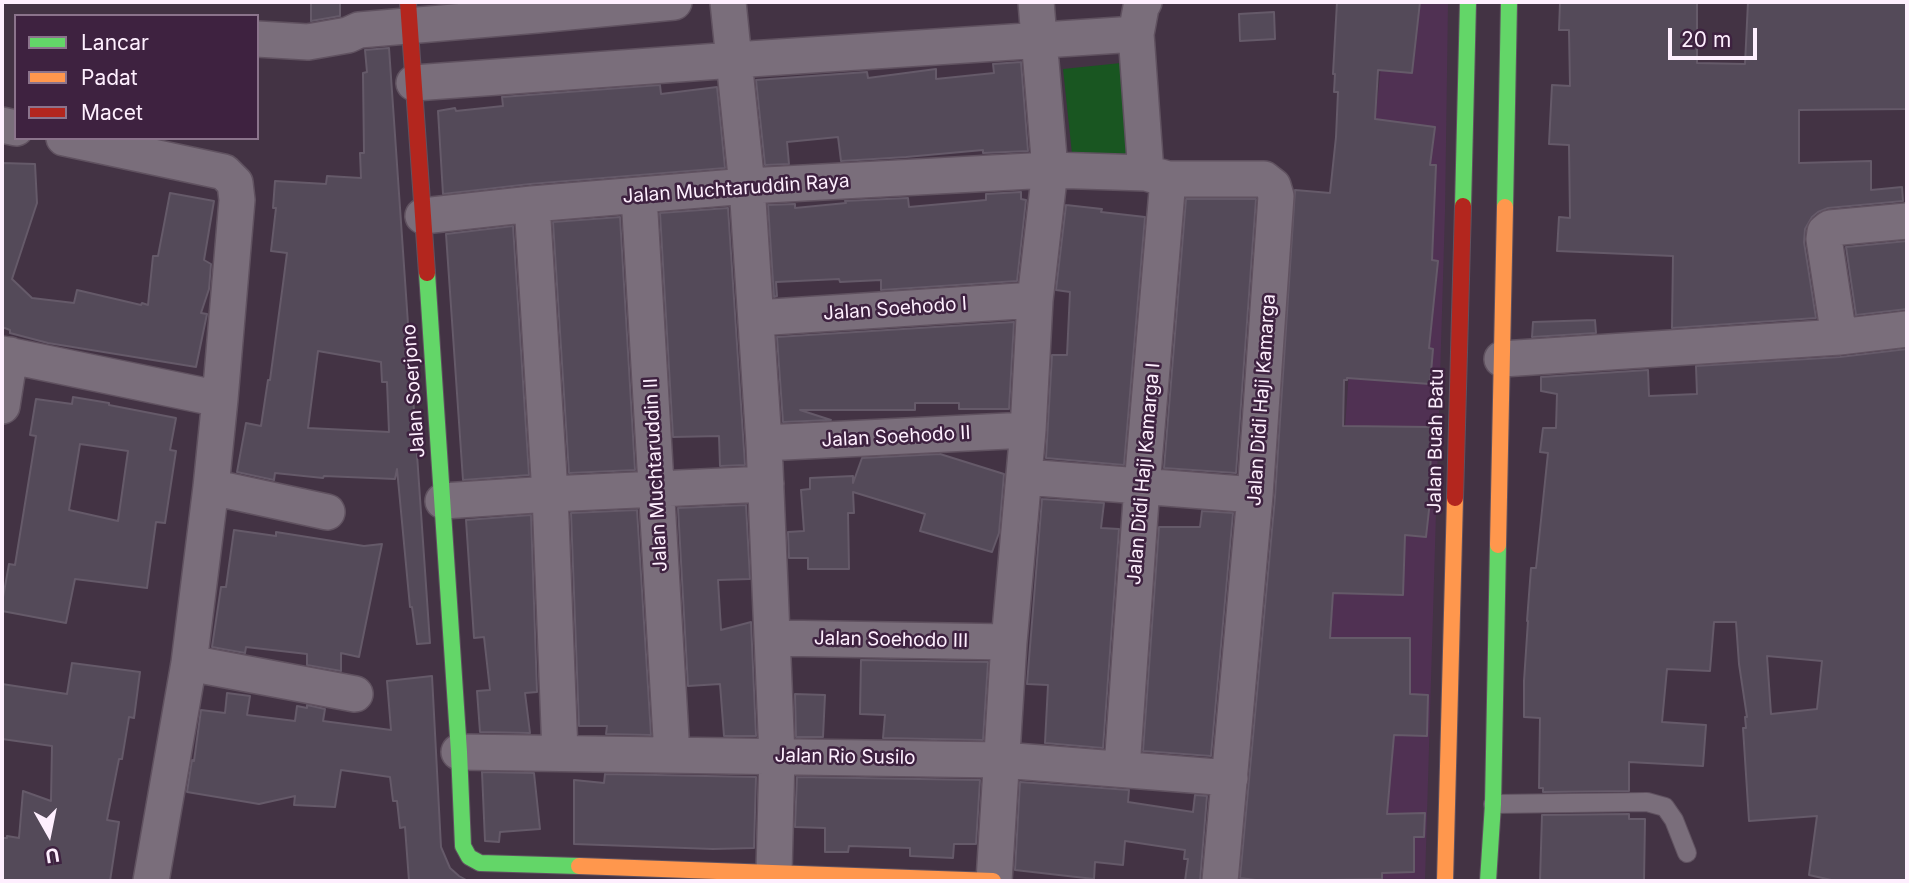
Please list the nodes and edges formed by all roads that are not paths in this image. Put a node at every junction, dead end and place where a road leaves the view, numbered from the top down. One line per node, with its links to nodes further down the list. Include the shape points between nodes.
1 (664, 2): 6 (street)
2 (728, 2): 11 (street)
3 (1036, 2): 10 (street)
4 (1468, 2): 57 (main road, Jalan Buah Batu)
5 (1509, 2): 26 (main road)
6 (536, 9): 7 (street)
7 (409, 14): 9 (street, via 348,35 308,42); 12 (main road, Jalan Soerjono)
8 (1140, 18): 10 (street); 15 (street)
9 (259, 39)
10 (1039, 40): 11 (street); 14 (street)
11 (734, 60): 12 (street); 16 (street)
12 (414, 83): 19 (main road, Jalan Soerjono)
13 (73, 140): 27 (street, via 223,172 235,183)
14 (1051, 170): 15 (street, Jalan Muchtaruddin Raya); 16 (street, Jalan Muchtaruddin Raya); 21 (street)
15 (1157, 176): 33 (street, Jalan Didi Haji Kamarga I); 37 (street, Jalan Didi Haji Kamarga, via 1264,179 1273,186 1276,196)
16 (747, 186): 17 (street, Jalan Muchtaruddin Raya); 22 (street)
17 (639, 196): 18 (street, Jalan Muchtaruddin Raya); 35 (street, Jalan Muchtaruddin II)
18 (532, 204): 19 (street, Jalan Muchtaruddin Raya); 36 (street)
19 (423, 216): 38 (main road, Jalan Soerjono)
20 (1907, 221): 24 (street, via 1825,232)
21 (1035, 300): 22 (street, Jalan Soehodo I); 29 (street)
22 (756, 318): 30 (street)
23 (1907, 329): 24 (street)
24 (1839, 337): 26 (street)
25 (6, 354): 27 (street); 28 (street)
26 (1502, 359): 51 (main road)
27 (220, 399): 34 (street)
28 (2, 406)
29 (1028, 430): 30 (street, Jalan Soehodo II); 31 (street)
30 (764, 443): 32 (street)
31 (1024, 477): 33 (street); 41 (street)
32 (766, 484): 35 (street); 40 (street)
33 (1142, 486): 37 (street); 49 (street, Jalan Didi Haji Kamarga I)
34 (211, 487): 39 (street); 42 (street)
35 (658, 488): 36 (street); 46 (street, Jalan Muchtaruddin II)
36 (550, 494): 38 (street); 45 (street)
37 (1255, 495): 50 (street, Jalan Didi Haji Kamarga)
38 (443, 501): 44 (main road, Jalan Soerjono)
39 (327, 512)
40 (773, 638): 41 (street, Jalan Soehodo III); 47 (street)
41 (1009, 642): 48 (street)
42 (189, 663): 43 (street); 54 (street)
43 (355, 694)
44 (459, 752): 45 (street, Jalan Rio Susilo); 53 (main road, Jalan Soerjono, via 463,846 469,857 480,863)
45 (561, 752): 46 (street, Jalan Rio Susilo)
46 (672, 755): 47 (street, Jalan Rio Susilo)
47 (777, 757): 48 (street, Jalan Rio Susilo); 53 (street)
48 (1002, 760): 49 (street, Jalan Rio Susilo); 55 (street)
49 (1122, 768): 50 (street, Jalan Rio Susilo)
50 (1230, 778): 56 (street, Jalan Didi Haji Kamarga)
51 (1493, 804): 52 (lane, via 1647,802 1665,807); 58 (main road)
52 (1687, 853)
53 (774, 872): 55 (main road, Jalan Soerjono)
54 (151, 881)
55 (993, 881)
56 (1220, 881)
57 (1445, 881)
58 (1488, 881)

